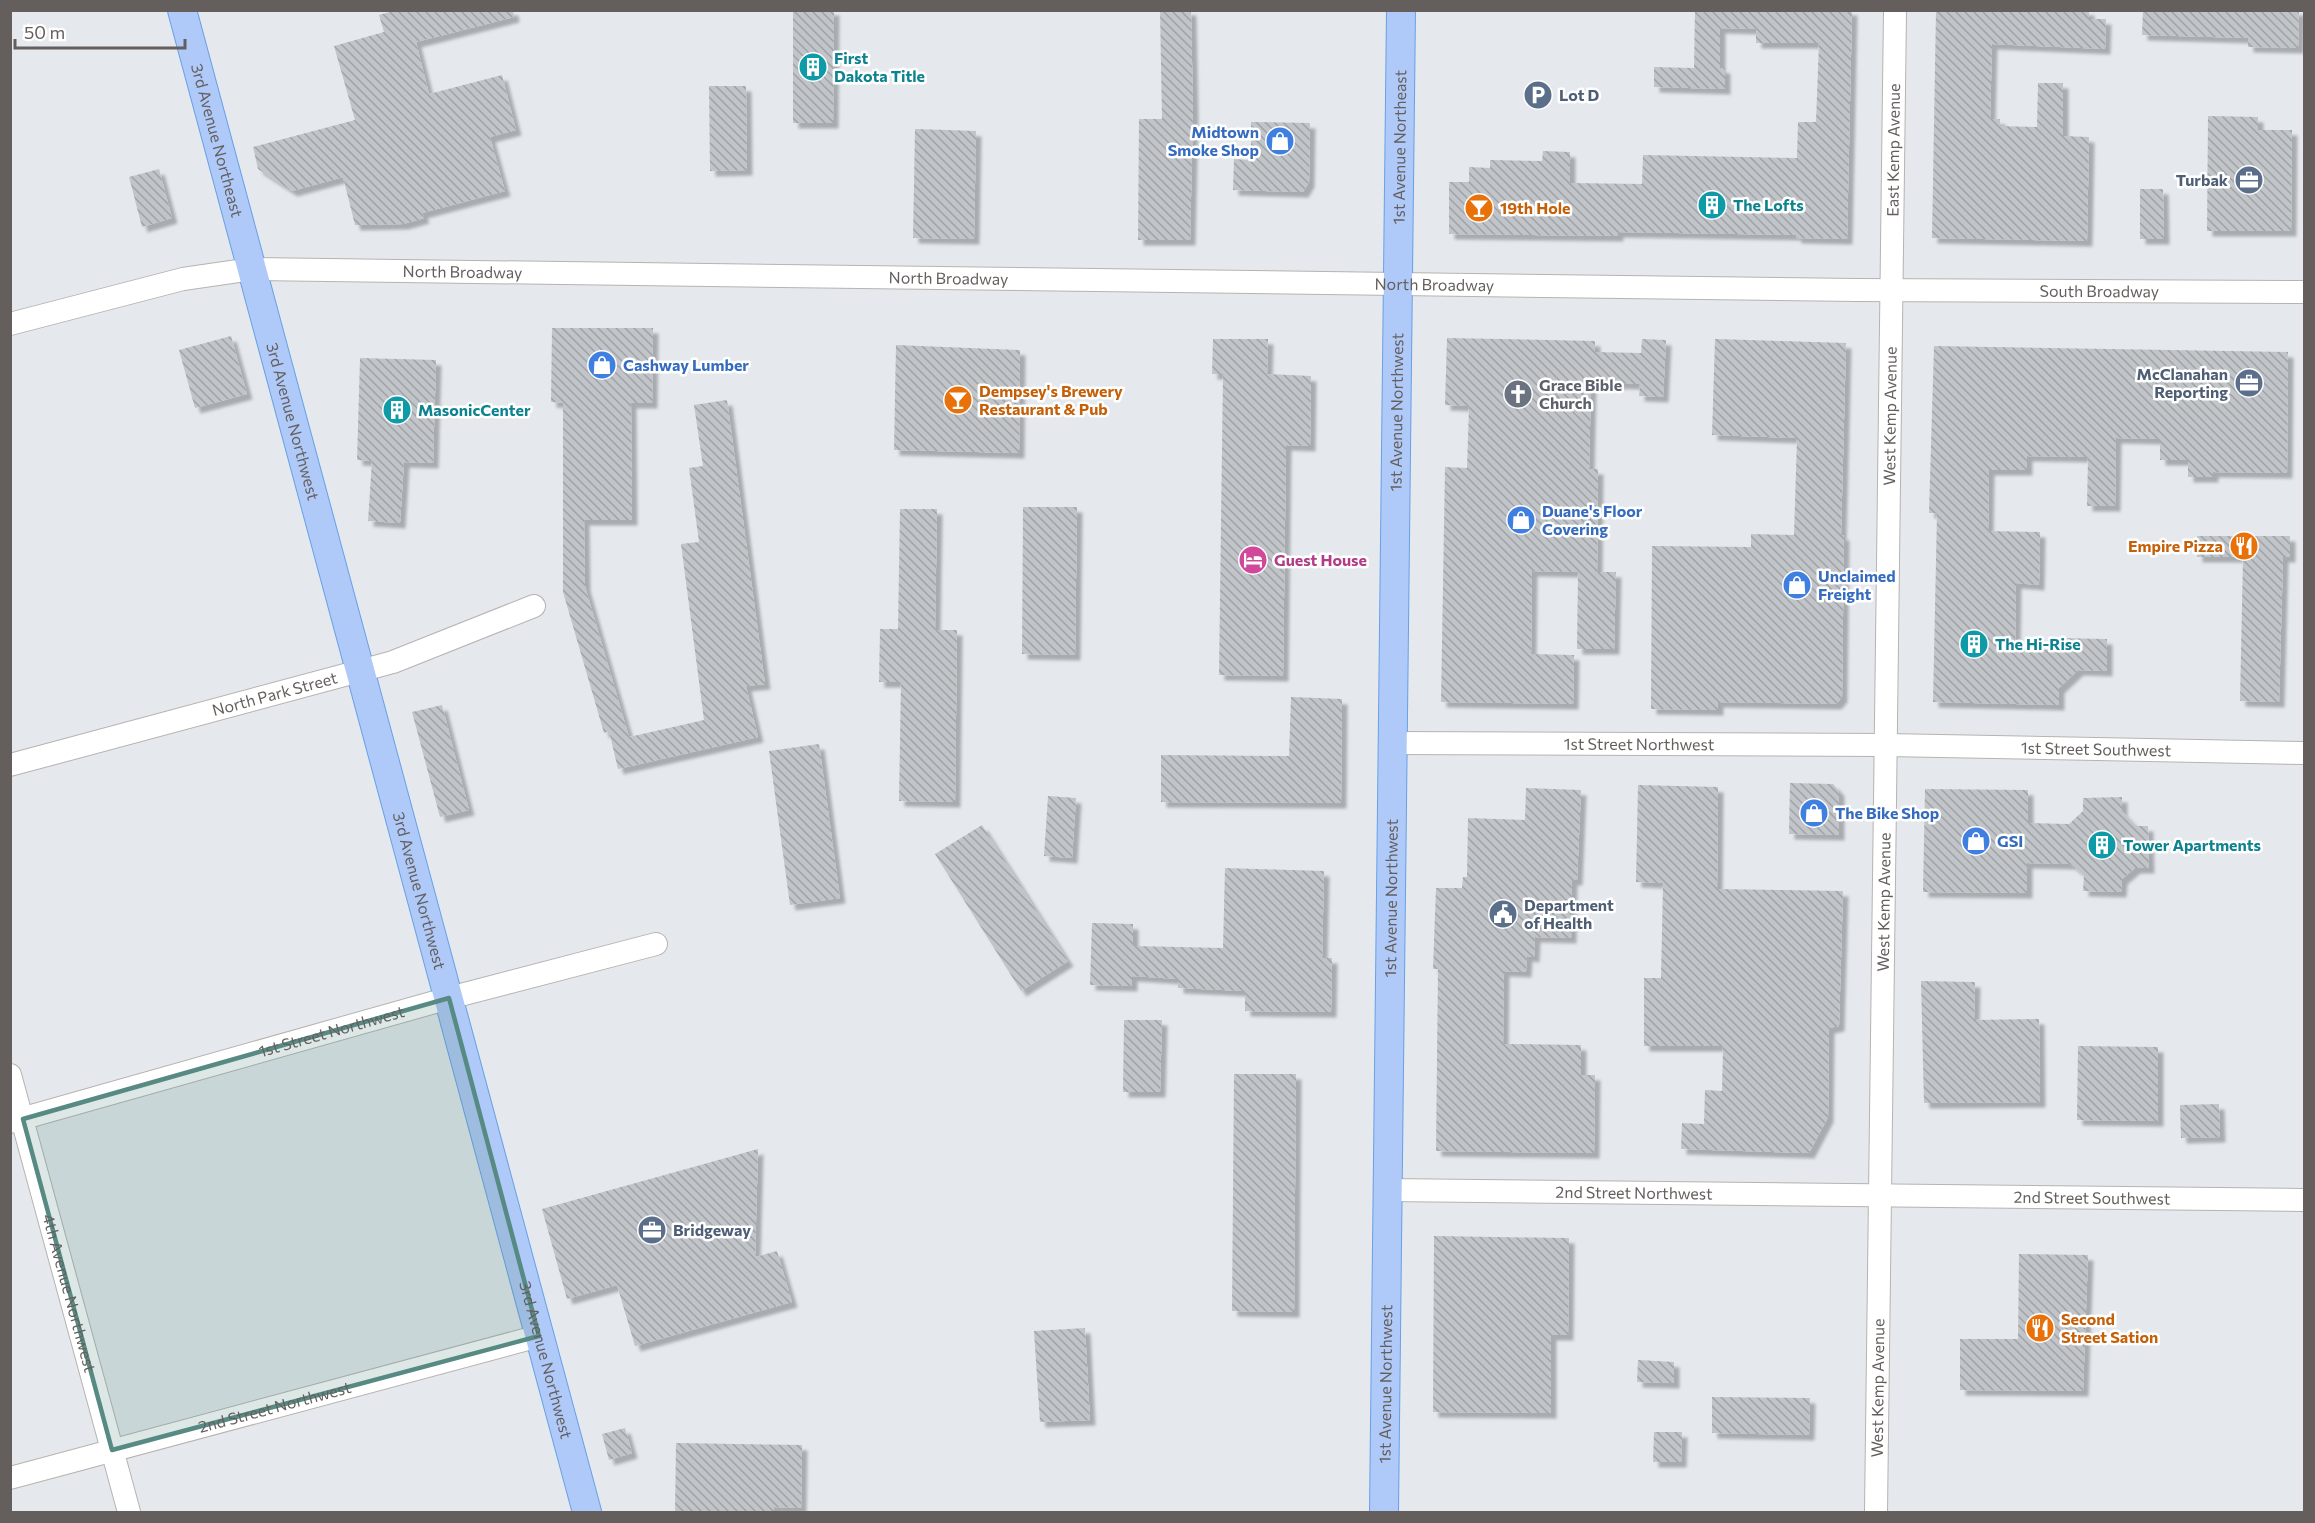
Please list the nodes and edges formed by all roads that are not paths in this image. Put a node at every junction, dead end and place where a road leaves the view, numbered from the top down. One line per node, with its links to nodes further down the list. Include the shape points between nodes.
1 (182, 10): 4 (main road, 3rd Avenue Northeast)
2 (1401, 10): 5 (main road, 1st Avenue Northeast)
3 (1895, 10): 6 (street, East Kemp Avenue)
4 (252, 269): 5 (street, North Broadway); 8 (street, North Broadway, via 183,279); 10 (main road, 3rd Avenue Northwest)
5 (1396, 284): 6 (street, North Broadway); 11 (main road, 1st Avenue Northwest)
6 (1892, 291): 7 (street, South Broadway); 12 (street, West Kemp Avenue)
7 (2304, 292)
8 (10, 324)
9 (534, 606): 10 (street, North Park Street, via 427,650)
10 (360, 671): 14 (street, North Park Street); 16 (main road, 3rd Avenue Northwest)
11 (1391, 743): 12 (street, 1st Street Northwest); 19 (main road, 1st Avenue Northwest)
12 (1886, 745): 13 (street, 1st Street Southwest); 20 (street, West Kemp Avenue)
13 (2304, 753)
14 (10, 765)
15 (656, 944): 16 (street, 1st Street Northwest)
16 (449, 998): 18 (street, 1st Street Northwest); 22 (main road, 3rd Avenue Northwest)
17 (10, 1075): 18 (street, 4th Avenue Northwest)
18 (17, 1120): 23 (street, 4th Avenue Northwest)
19 (1386, 1190): 20 (street, 2nd Street Northwest); 27 (main road, 1st Avenue Northwest)
20 (1881, 1194): 21 (street, 2nd Street Southwest); 28 (street, West Kemp Avenue)
21 (2304, 1200)
22 (540, 1336): 23 (street, 2nd Street Northwest); 26 (main road, 3rd Avenue Northwest)
23 (112, 1450): 24 (street, 2nd Street Northwest); 25 (street, 4th Avenue Northwest)
24 (10, 1478)
25 (129, 1512)
26 (587, 1512)
27 (1384, 1512)
28 (1876, 1512)

